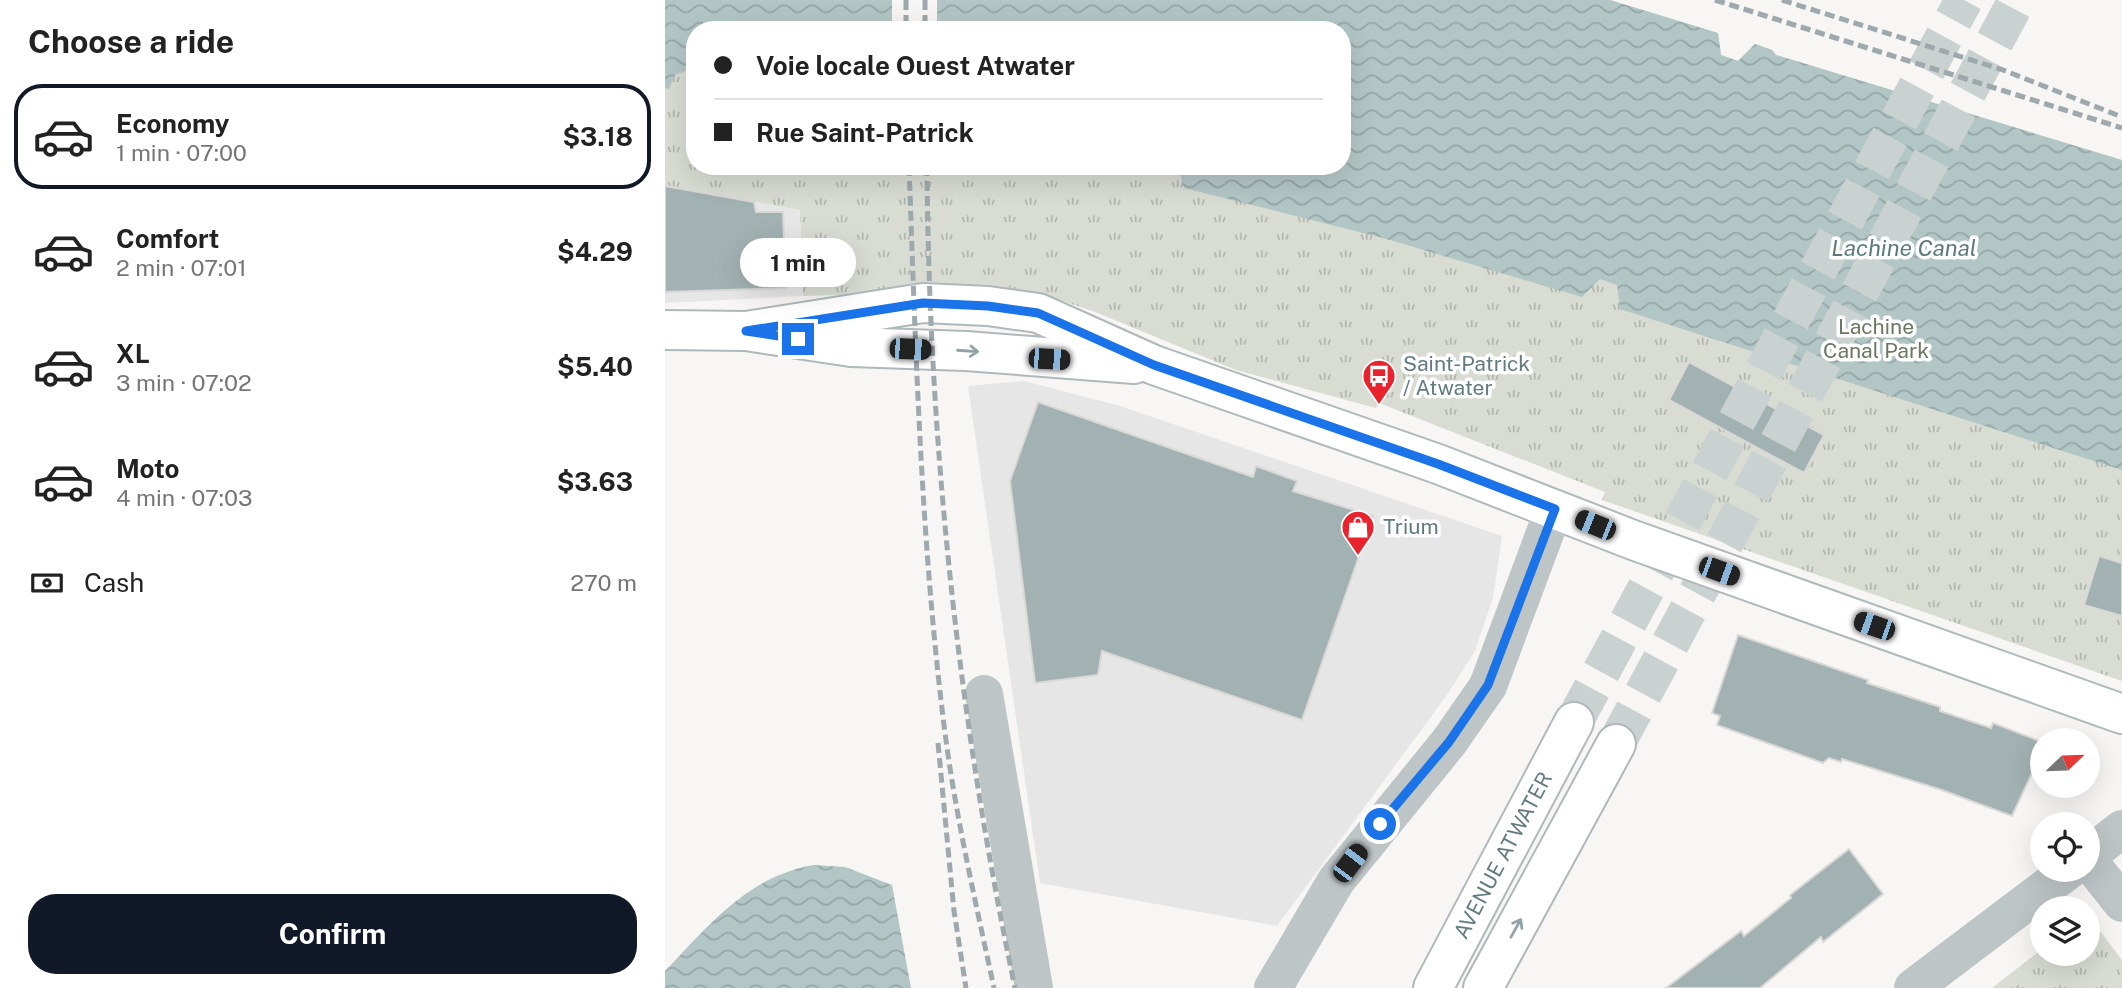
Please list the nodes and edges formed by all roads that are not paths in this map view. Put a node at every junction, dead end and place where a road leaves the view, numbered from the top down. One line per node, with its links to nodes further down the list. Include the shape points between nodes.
1 (665, 330): 2 (main road, via 746,331 901,305 988,306 1055,319 1154,365)
2 (1555, 509): 4 (main road); 13 (street, via 1488,685 1449,742 1336,881)
3 (984, 694): 12 (street)
4 (2122, 714)
5 (1574, 722): 14 (main road, AVENUE ATWATER)
6 (1616, 744): 15 (main road, one-way to 6)
7 (2122, 829): 8 (street)
8 (2100, 848)
9 (2100, 874): 11 (street)
10 (2053, 882): 16 (street)
11 (2122, 903)
12 (1034, 988)
13 (1273, 988)
14 (1433, 988)
15 (1483, 988)
16 (1913, 988)

